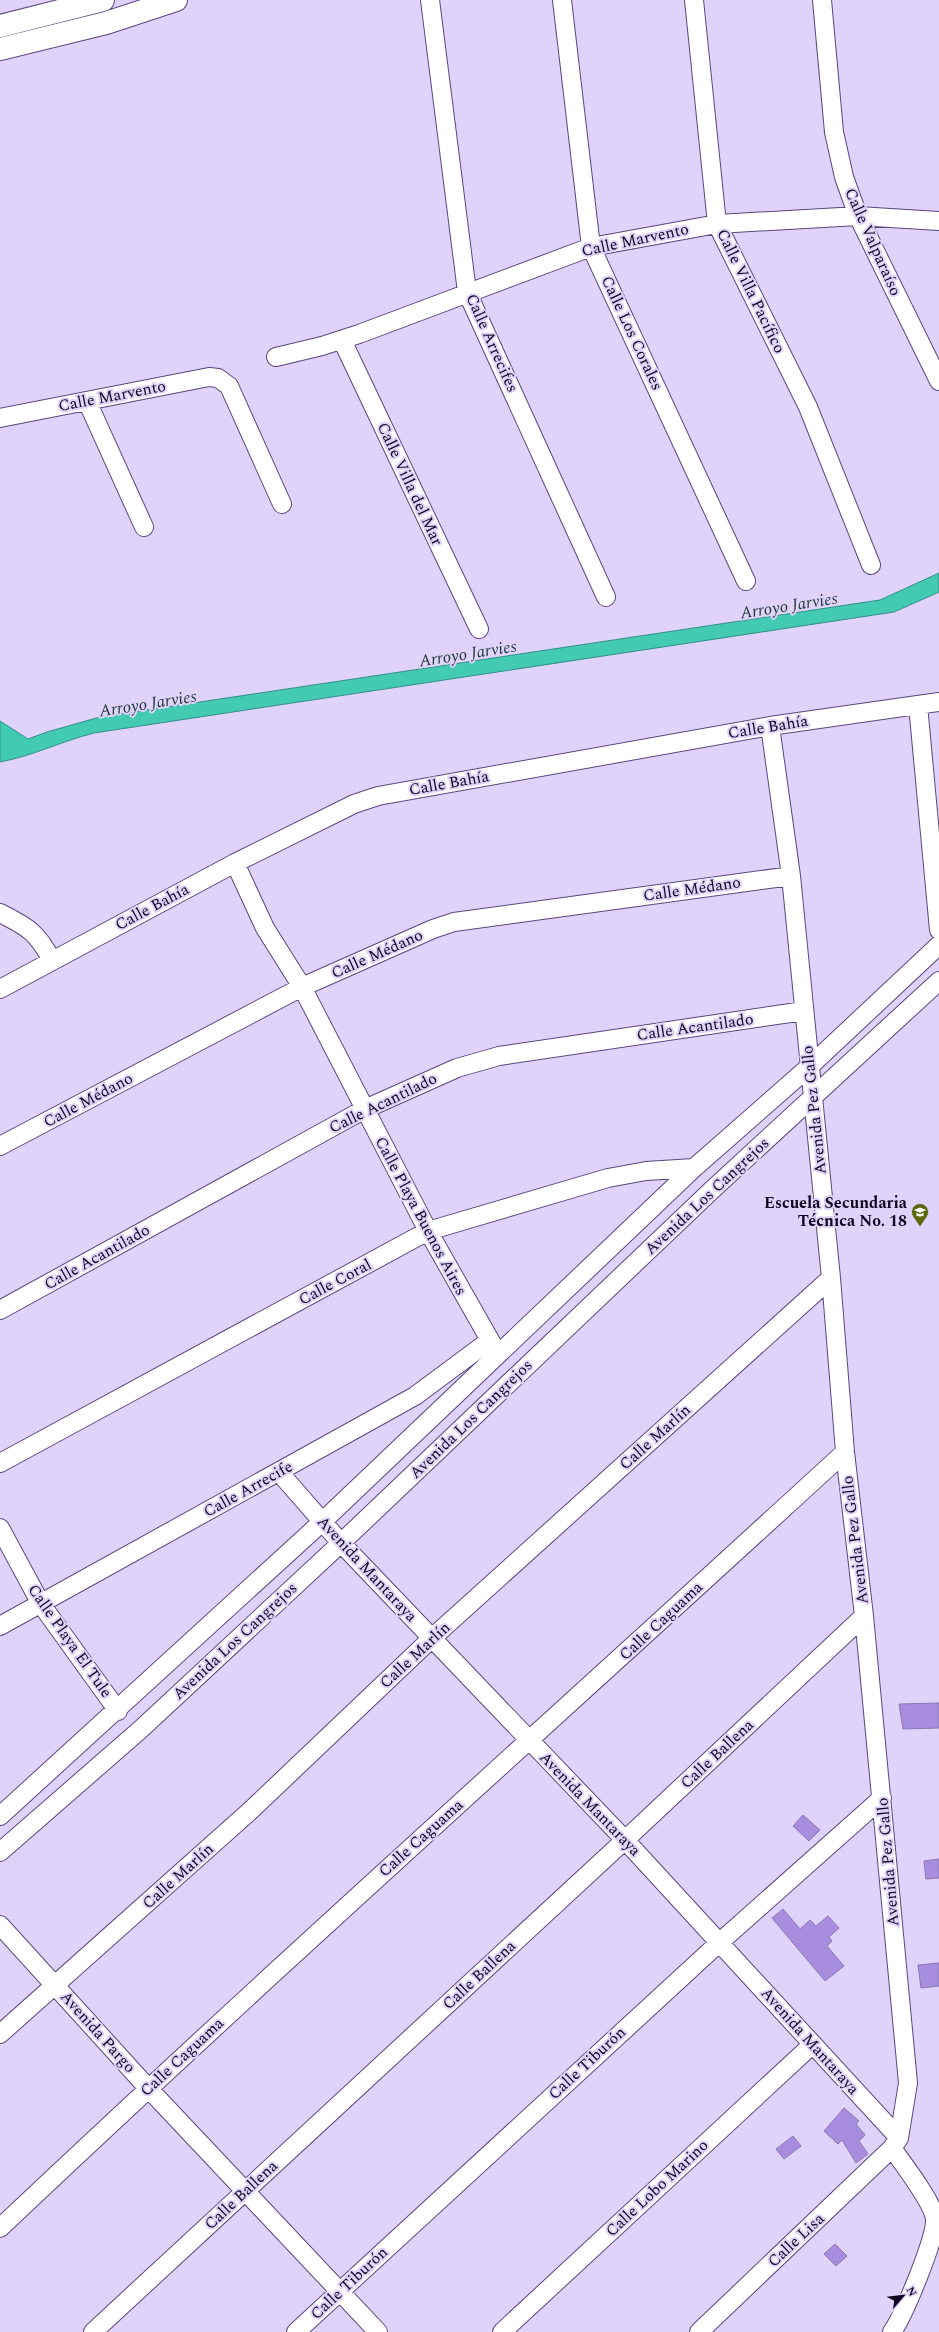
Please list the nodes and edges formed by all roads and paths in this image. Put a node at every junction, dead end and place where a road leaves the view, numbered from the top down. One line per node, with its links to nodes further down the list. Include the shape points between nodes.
1 (103, 0): 7 (street)
2 (176, 0): 8 (street, via 106,23)
3 (430, 0): 13 (street, Calle Arrecifes)
4 (562, 0): 12 (street, Calle Los Corales)
5 (694, 0): 11 (street, Calle Villa Pacífico)
6 (822, 0): 9 (street, Calle Valparaíso, via 834,132 844,177)
7 (0, 26)
8 (0, 49)
9 (858, 216): 10 (street, Calle Marvento); 11 (street, Calle Marvento); 16 (street, Calle Valparaíso)
10 (939, 221)
11 (717, 224): 12 (street, Calle Marvento); 21 (street, Calle Villa Pacífico, via 808,407)
12 (591, 246): 13 (street, Calle Marvento); 22 (street, Calle Los Corales)
13 (467, 292): 14 (street, Calle Marvento); 23 (street, Calle Arrecifes)
14 (342, 340): 15 (street, Calle Marvento); 24 (street, Calle Villa del Mar)
15 (276, 357)
16 (939, 381)
17 (87, 401): 18 (street, Calle Marvento); 19 (street, Calle Marvento, via 209,377 223,381 229,386); 20 (street)
18 (0, 418)
19 (282, 504)
20 (144, 527)
21 (871, 565)
22 (746, 581)
23 (606, 597)
24 (479, 629)
25 (939, 702): 26 (street, Calle Bahía)
26 (918, 705): 27 (street, Calle Bahía); 31 (street)
27 (770, 726): 28 (street, Calle Bahía, via 378,796 354,804); 29 (street, Avenida Pez Gallo)
28 (235, 863): 33 (street, Calle Bahía); 35 (street, Calle Playa Buenos Aires, via 265,928)
29 (791, 876): 35 (street, Calle Médano, via 454,922); 37 (street, Avenida Pez Gallo)
30 (0, 913): 33 (street, via 34,932)
31 (939, 930)
32 (939, 945): 38 (street, Avenida Los Cangrejos)
33 (52, 961): 36 (street, Calle Bahía)
34 (939, 981): 39 (street, Avenida Los Cangrejos)
35 (302, 987): 40 (street, Calle Playa Buenos Aires); 41 (street, Calle Médano)
36 (0, 989)
37 (804, 1011): 38 (street, Avenida Pez Gallo); 40 (street, Calle Acantilado, via 478,1060)
38 (810, 1066): 39 (street, Avenida Pez Gallo); 42 (street, Avenida Los Cangrejos)
39 (813, 1098): 44 (street, Avenida Pez Gallo); 52 (street, Avenida Los Cangrejos)
40 (365, 1109): 43 (street, Calle Playa Buenos Aires); 45 (street, Calle Acantilado)
41 (0, 1146)
42 (694, 1168): 43 (street, Calle Coral, via 646,1171 608,1178); 46 (street, Avenida Los Cangrejos)
43 (428, 1231): 46 (street, Calle Playa Buenos Aires); 48 (street, Calle Coral)
44 (831, 1278): 47 (street, Avenida Pez Gallo); 56 (street, Calle Marlín)
45 (0, 1310)
46 (494, 1348): 49 (street, Calle Arrecife, via 415,1396); 50 (street, Avenida Los Cangrejos)
47 (845, 1452): 54 (street, Avenida Pez Gallo); 58 (street, Calle Caguama)
48 (0, 1463)
49 (279, 1472): 50 (street, Avenida Mantaraya); 53 (street, Calle Arrecife)
50 (322, 1522): 52 (street, Avenida Mantaraya); 57 (street, Avenida Los Cangrejos)
51 (0, 1528): 53 (street, Calle Playa El Tule)
52 (341, 1543): 56 (street, Avenida Mantaraya); 62 (street, Avenida Los Cangrejos, via 141,1728)
53 (41, 1604): 55 (street, Calle Arrecife); 57 (street, Calle Playa El Tule)
54 (864, 1616): 59 (street, Avenida Pez Gallo); 61 (street, Calle Ballena)
55 (0, 1626)
56 (432, 1638): 58 (street, Avenida Mantaraya); 65 (street, Calle Marlín, via 250,1811)
57 (118, 1710): 60 (street, Avenida Los Cangrejos)
58 (530, 1741): 61 (street, Avenida Mantaraya); 68 (street, Calle Caguama, via 353,1898)
59 (882, 1798): 64 (street, Calle Tiburón); 69 (street, Avenida Pez Gallo, via 908,2083)
60 (0, 1816)
61 (625, 1840): 64 (street, Avenida Mantaraya); 70 (street, Calle Ballena)
62 (0, 1852)
63 (0, 1925): 65 (street, Avenida Pargo)
64 (720, 1942): 67 (street, Avenida Mantaraya); 72 (street, Calle Tiburón)
65 (56, 1985): 66 (street, Calle Marlín); 68 (street, Avenida Pargo)
66 (0, 2034)
67 (813, 2044): 69 (street, Avenida Mantaraya); 76 (street, Calle Lobo Marino)
68 (148, 2088): 70 (street, Avenida Pargo); 71 (street, Calle Caguama)
69 (896, 2143): 77 (street, Calle Lisa); 78 (street, via 935,2218 917,2280)
70 (244, 2192): 72 (street, Avenida Pargo); 73 (street, Calle Ballena)
71 (0, 2228)
72 (340, 2291): 74 (street, Calle Tiburón); 75 (street, Avenida Pargo)
73 (93, 2332)
74 (296, 2332)
75 (378, 2332)
76 (502, 2332)
77 (699, 2332)
78 (892, 2332)

